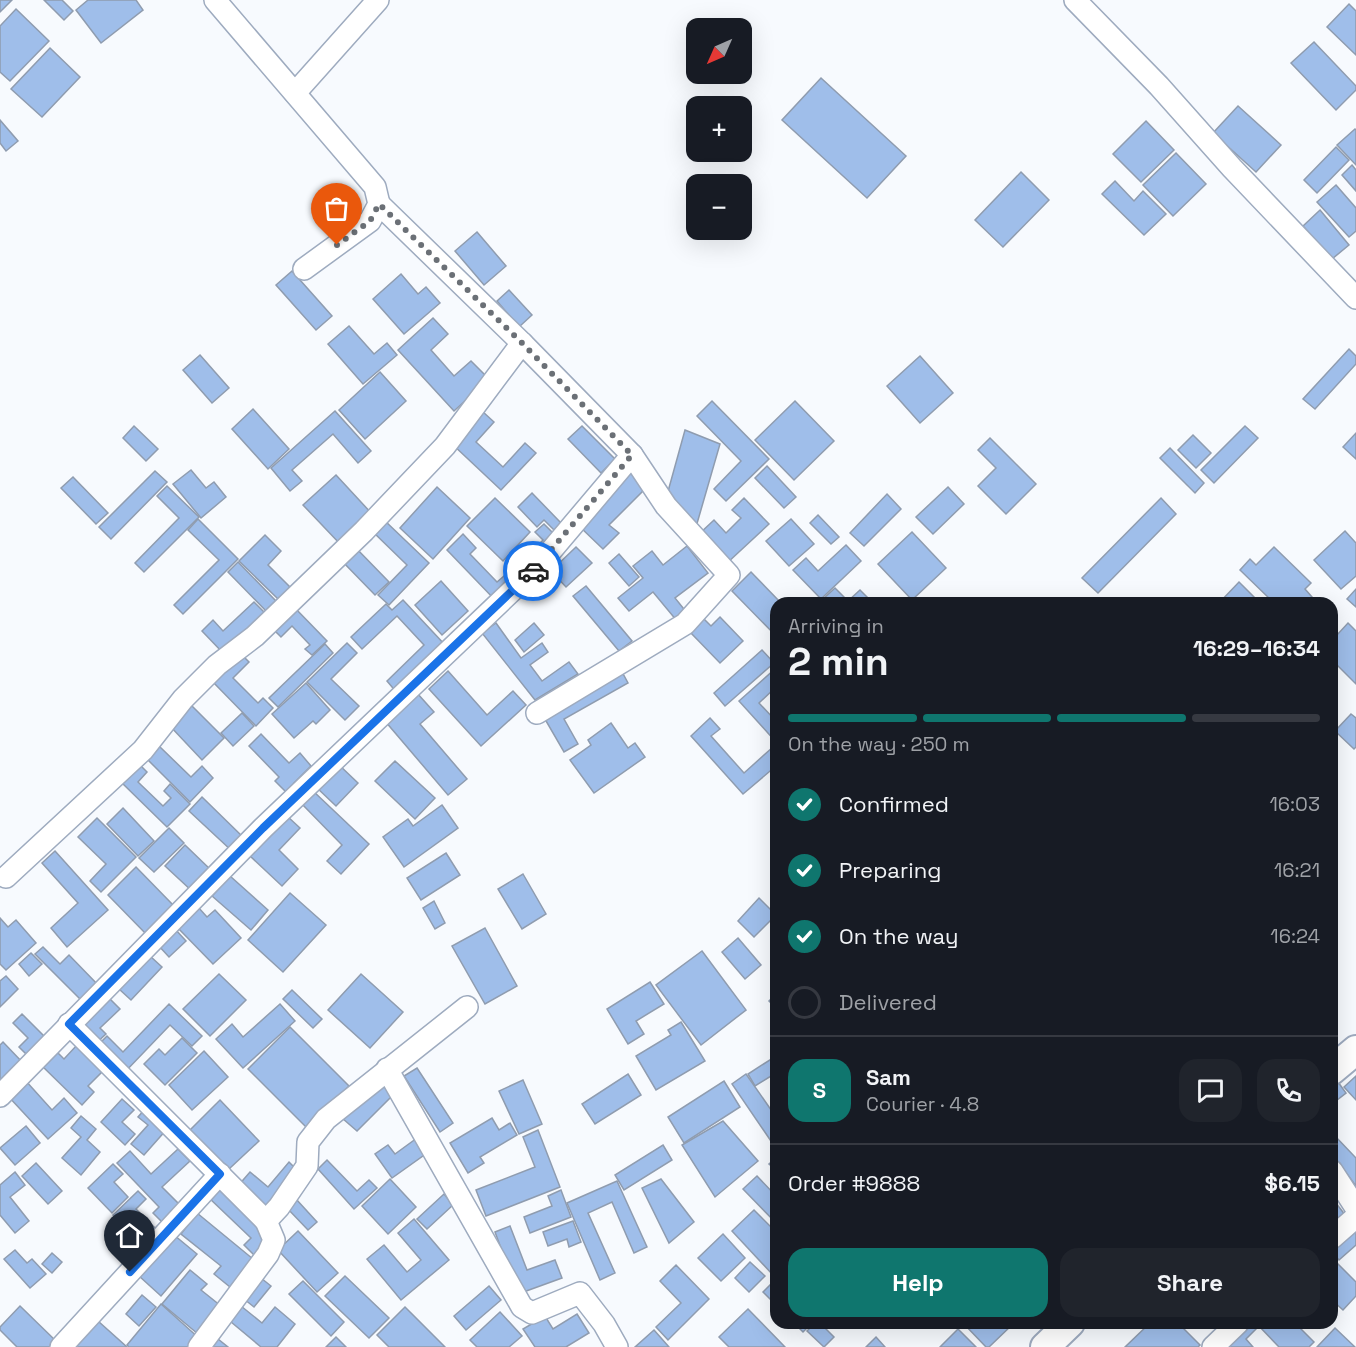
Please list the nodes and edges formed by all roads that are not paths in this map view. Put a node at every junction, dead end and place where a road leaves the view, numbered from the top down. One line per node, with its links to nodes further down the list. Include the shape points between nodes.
1 (215, 0): 4 (street)
2 (378, 0): 4 (street)
3 (1075, 0): 7 (street)
4 (295, 93): 5 (street, via 375,187)
5 (379, 204): 6 (street, via 370,221); 8 (street)
6 (304, 269)
7 (1356, 298)
8 (522, 343): 9 (street); 11 (street, via 445,446 364,531 255,636 218,665 183,699 143,750)
9 (632, 455): 10 (street, via 666,506 729,575 685,624); 13 (street, via 539,565 263,828)
10 (537, 713)
11 (6, 876)
12 (467, 1007): 16 (street)
13 (69, 1024): 17 (street); 18 (street)
14 (1356, 1050): 15 (street)
15 (1338, 1065)
16 (387, 1069): 22 (street, via 326,1119 308,1142 307,1166); 28 (street, via 522,1307 532,1313 580,1293)
17 (0, 1096)
18 (220, 1174): 22 (street); 26 (street)
19 (1338, 1180): 20 (street)
20 (1356, 1208)
21 (1356, 1217): 23 (street)
22 (266, 1221): 27 (street, via 274,1240 268,1254)
23 (1338, 1233)
24 (1064, 1329): 29 (street)
25 (1232, 1329): 30 (street)
26 (61, 1347)
27 (199, 1347)
28 (617, 1347)
29 (1045, 1347)
30 (1213, 1347)

